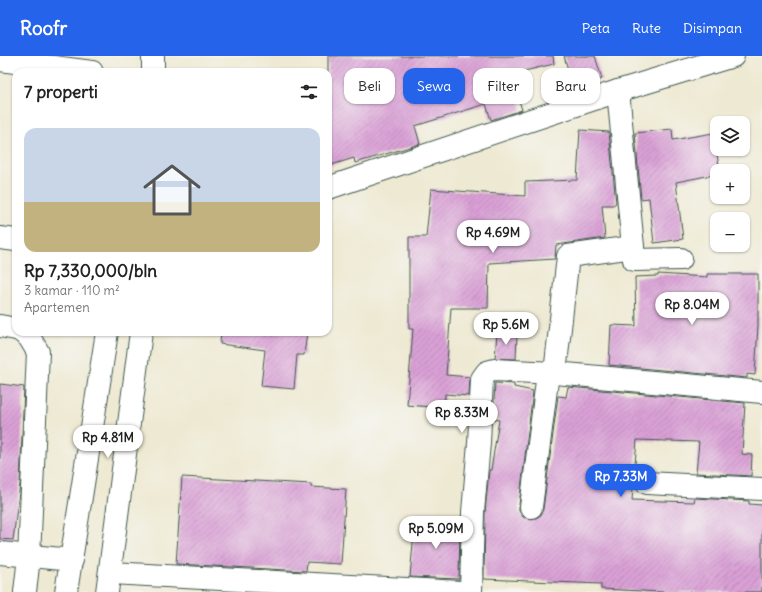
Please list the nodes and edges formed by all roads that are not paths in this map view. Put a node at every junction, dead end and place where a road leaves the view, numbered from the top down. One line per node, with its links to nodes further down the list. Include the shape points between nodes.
1 (153, 56): 5 (street)
2 (733, 56): 6 (street)
3 (0, 60): 4 (street)
4 (61, 68)
5 (153, 68)
6 (618, 91): 7 (street); 10 (street)
7 (332, 187)
8 (0, 238): 9 (street)
9 (12, 240)
10 (633, 247): 11 (street, via 634,260); 17 (street, via 568,256)
11 (681, 259)
12 (0, 326): 13 (street)
13 (12, 328)
14 (28, 336): 23 (street, via 38,352)
15 (106, 336): 24 (street)
16 (140, 336): 25 (street)
17 (551, 373): 18 (street); 21 (street); 29 (street, via 494,370 487,372 482,379 473,512)
18 (762, 392)
19 (647, 483): 20 (street)
20 (762, 489)
21 (531, 507)
22 (0, 553): 23 (street)
23 (29, 557): 24 (street); 26 (street)
24 (72, 560): 27 (street)
25 (109, 582): 28 (street)
26 (25, 592)
27 (66, 592)
28 (461, 592)
29 (471, 592)

